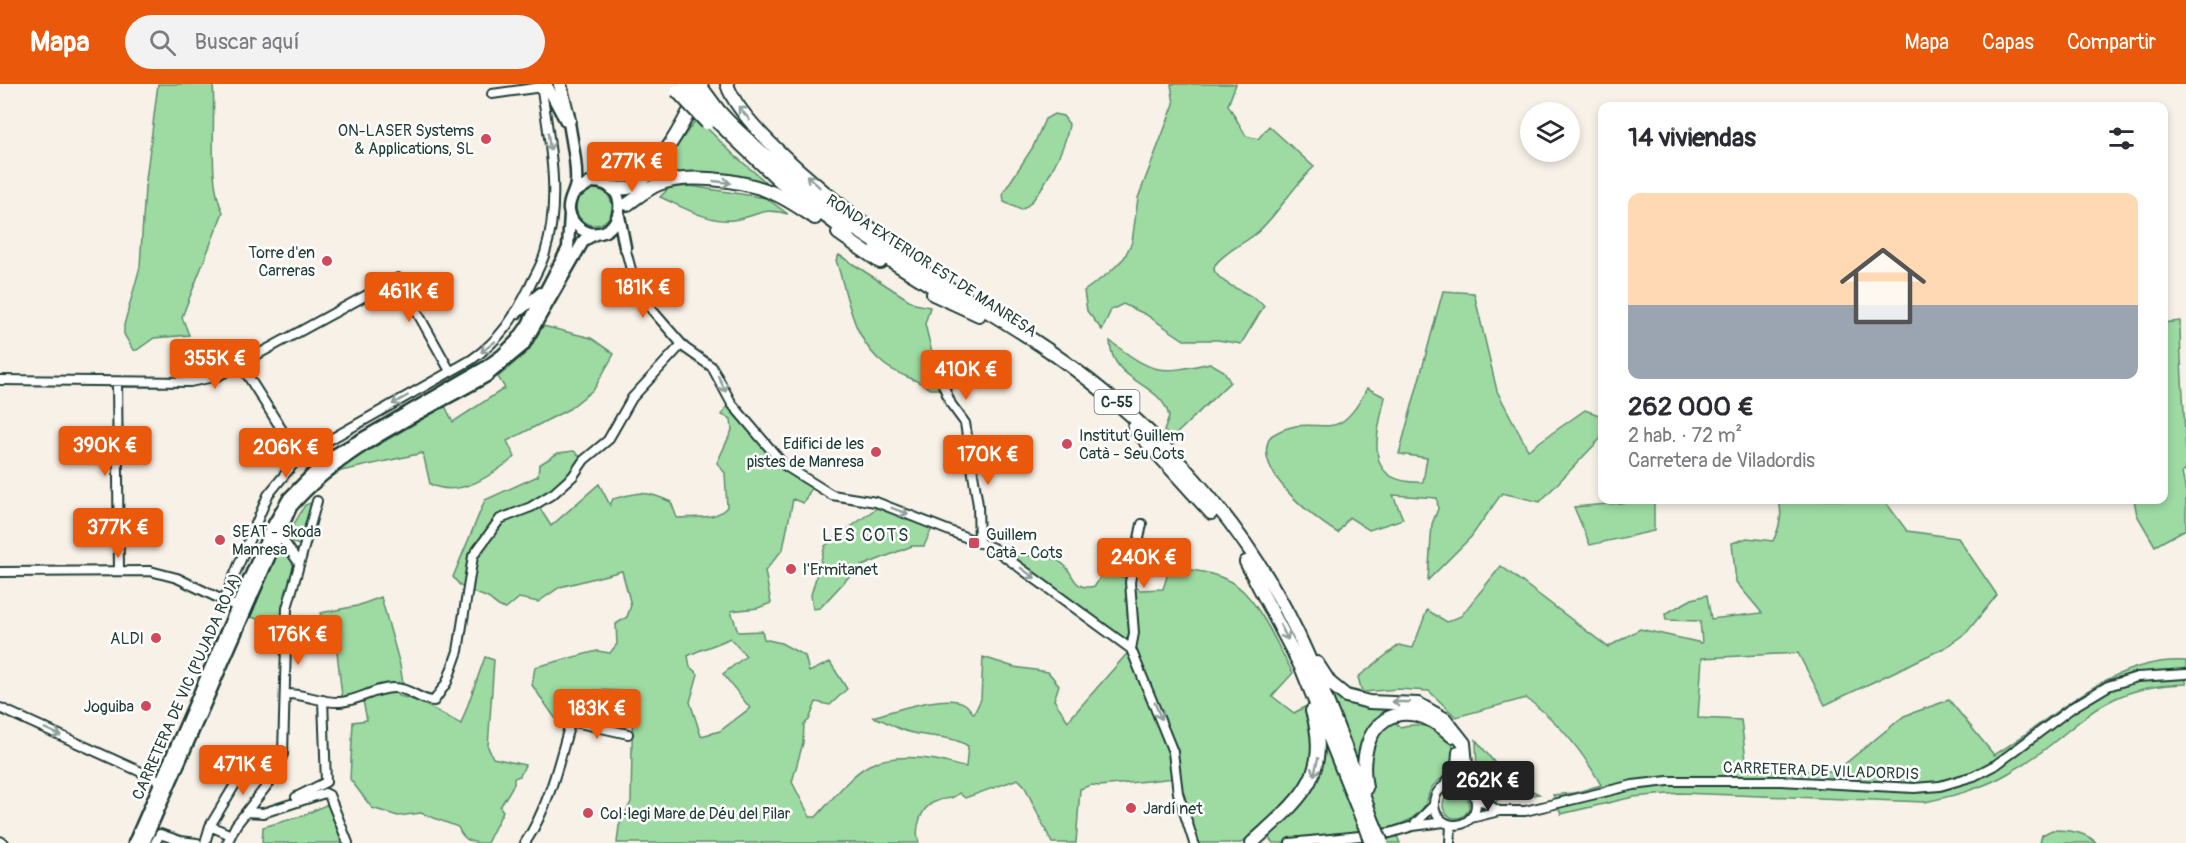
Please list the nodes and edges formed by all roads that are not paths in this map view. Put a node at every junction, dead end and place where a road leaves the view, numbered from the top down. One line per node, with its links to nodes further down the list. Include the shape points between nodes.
1 (562, 84): 9 (highway)
2 (700, 84): 8 (highway, RONDA EXTERIOR EST DE MANRESA / C-55, bridge); 10 (highway, via 678,131 646,174 630,188)
3 (706, 84): 8 (highway); 12 (main road, via 683,134)
4 (727, 84): 16 (highway, one-way to 4, via 896,246 836,201 767,138 740,109)
5 (543, 85): 7 (street); 9 (main road); 18 (street, one-way to 18, via 552,163 553,219 545,254)
6 (678, 86): 8 (highway, RONDA EXTERIOR EST DE MANRESA / C-55, bridge)
7 (492, 94)
8 (715, 115): 16 (highway, RONDA EXTERIOR EST DE MANRESA / C-55, via 824,206); 19 (highway, RONDA EXTERIOR EST DE MANRESA / C-55, via 735,141 816,210)
9 (569, 124): 11 (main road)
10 (612, 188): 11 (main road, via 591,182); 12 (main road)
11 (574, 193): 13 (main road)
12 (622, 210): 14 (main road); 15 (main road); 19 (highway, one-way to 19, via 654,186 675,180 756,187 794,204 913,283)
13 (570, 214): 14 (main road, via 580,228); 17 (main road, CARRETERA DE VIC (PUJADA ROJA), via 568,248)
14 (601, 231): 15 (main road, via 618,236); 29 (main road, CARRETERA DE VIC (PUJADA ROJA), via 584,240 524,346 487,376 345,456 291,507)
15 (625, 248): 20 (street, via 634,281)
16 (905, 259): 36 (highway, RONDA EXTERIOR EST DE MANRESA / C-55, via 1074,369 1157,438 1222,514)
17 (548, 286): 18 (main road); 35 (main road, CARRETERA DE VIC (PUJADA ROJA), via 527,326 502,355 335,454 311,473 289,498 271,529)
18 (516, 313): 22 (street, one-way to 22, via 492,345)
19 (979, 315): 38 (highway, RONDA EXTERIOR EST DE MANRESA / C-55, one-way to 38, via 1110,406 1188,484 1254,575)
20 (681, 345): 30 (street, one-way to 30, via 712,367 732,404 784,465 832,495 876,502); 41 (street, via 632,398 608,440 584,460 573,476 531,507 500,519 473,556 458,651 447,682 434,701 393,687 340,702)
21 (241, 365): 22 (street, via 398,278); 25 (street, via 218,376 190,382); 26 (street)
22 (450, 371): 26 (street, one-way to 26)
23 (939, 375): 30 (street, via 951,404 965,423 978,505)
24 (0, 380): 25 (street)
25 (117, 382): 32 (street)
26 (299, 457): 34 (street, via 268,495)
27 (317, 501): 31 (street)
28 (1142, 524): 37 (street, via 1130,582 1134,633)
29 (278, 533): 31 (street); 64 (main road, CARRETERA DE VIC (PUJADA ROJA))
30 (979, 543): 37 (street, one-way to 37, via 999,552)
31 (299, 563): 40 (street, via 287,608)
32 (119, 571): 33 (street); 34 (street, via 150,571 177,578)
33 (0, 572)
34 (224, 600): 35 (street)
35 (237, 606): 47 (main road, CARRETERA DE VIC (PUJADA ROJA))
36 (1298, 633): 49 (highway, one-way to 36, via 1464,743 1445,719 1418,704 1360,701 1340,693); 56 (highway, RONDA EXTERIOR EST DE MANRESA / C-55)
37 (1131, 650): 70 (street, one-way to 70, via 1173,752 1178,793)
38 (1302, 669): 56 (highway, RONDA EXTERIOR EST DE MANRESA / C-55); 71 (highway, one-way to 71, via 1319,742 1316,771 1302,795)
39 (2186, 674): 53 (street, CARRETERA DE VILADORDIS, via 2137,677 2108,686 1997,764 1940,786 1668,781 1633,785 1525,811)
40 (285, 694): 41 (street, via 301,693); 54 (street, via 283,754 272,779)
41 (323, 700): 52 (street, via 326,782)
42 (575, 706): 44 (street)
43 (0, 708): 47 (street, one-way to 47)
44 (570, 721): 45 (street); 69 (street, via 537,824)
45 (628, 734)
46 (254, 753): 58 (street)
47 (161, 781): 63 (main road, CARRETERA DE VIC (PUJADA ROJA))
48 (1448, 783): 49 (street); 51 (street, via 1437,792); 56 (highway, via 1460,761 1453,738 1422,716 1408,714 1389,719 1372,733 1363,759)
49 (1468, 786): 50 (street)
50 (1476, 798): 53 (street); 55 (street)
51 (1434, 805): 57 (street, via 1437,815); 59 (street)
52 (280, 808): 54 (street); 68 (street, via 329,795)
53 (1499, 811): 55 (street, CARRETERA DE VILADORDIS)
54 (246, 812): 60 (street)
55 (1471, 818): 57 (street, via 1463,824)
56 (1368, 821): 73 (highway, RONDA EXTERIOR EST DE MANRESA / C-55, bridge); 74 (highway, RONDA EXTERIOR EST DE MANRESA / C-55, bridge)
57 (1448, 823): 59 (street); 75 (street)
58 (210, 826): 60 (street); 67 (street)
59 (1413, 826): 72 (street, via 1390,833)
60 (229, 839)
61 (0, 841): 62 (street)
62 (4, 843)
63 (134, 843)
64 (144, 843)
65 (156, 843): 66 (street, via 160,834)
66 (197, 843)
67 (205, 843)
68 (348, 843)
69 (525, 843)
70 (1194, 843)
71 (1252, 843)
72 (1290, 843)
73 (1371, 843)
74 (1382, 843)
75 (1450, 843)

